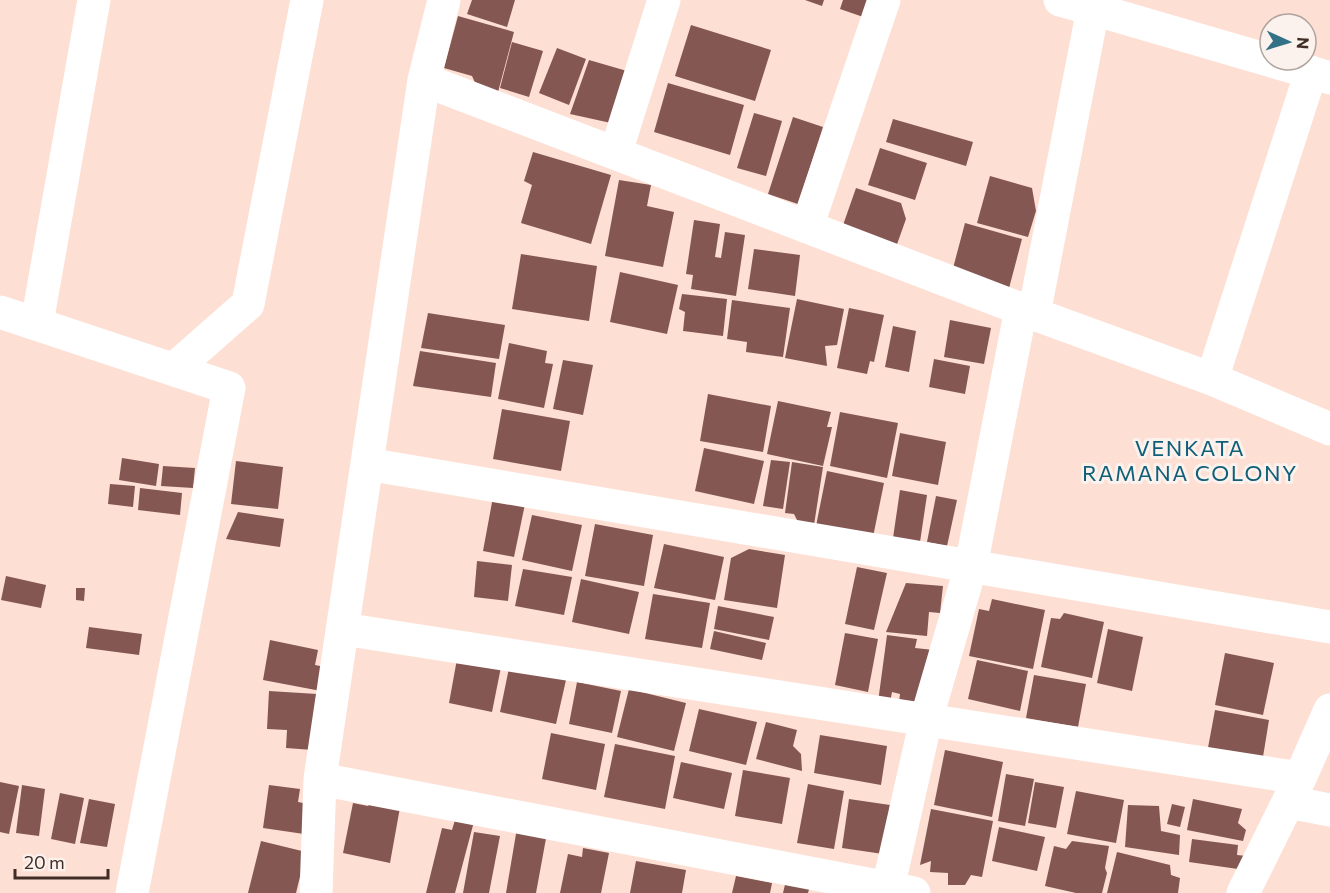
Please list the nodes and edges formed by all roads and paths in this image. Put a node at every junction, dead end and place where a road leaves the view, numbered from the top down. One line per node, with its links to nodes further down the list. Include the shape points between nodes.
1 (94, 0): 14 (street)
2 (308, 0): 15 (street, via 248,304)
3 (444, 0): 9 (street)
4 (664, 0): 10 (street)
5 (884, 0): 11 (street)
6 (1060, 0): 7 (street)
7 (1093, 9): 8 (street); 13 (street)
8 (1320, 75): 16 (street)
9 (424, 80): 10 (street); 18 (street)
10 (616, 152): 11 (street)
11 (807, 227): 13 (street)
12 (0, 311): 14 (street)
13 (1028, 311): 16 (street); 19 (street)
14 (37, 323): 15 (street)
15 (174, 369): 28 (street, via 229,388)
16 (1212, 379): 17 (street)
17 (1330, 429)
18 (367, 464): 19 (street); 21 (street)
19 (971, 566): 20 (street); 23 (street)
20 (1330, 627)
21 (343, 629): 23 (street); 24 (street)
22 (1330, 710): 25 (street)
23 (926, 720): 25 (street); 27 (street)
24 (320, 779): 27 (street); 29 (street)
25 (1294, 790): 26 (street); 30 (street)
26 (1330, 810)
27 (901, 890)
28 (132, 893)
29 (316, 893)
30 (1243, 893)

